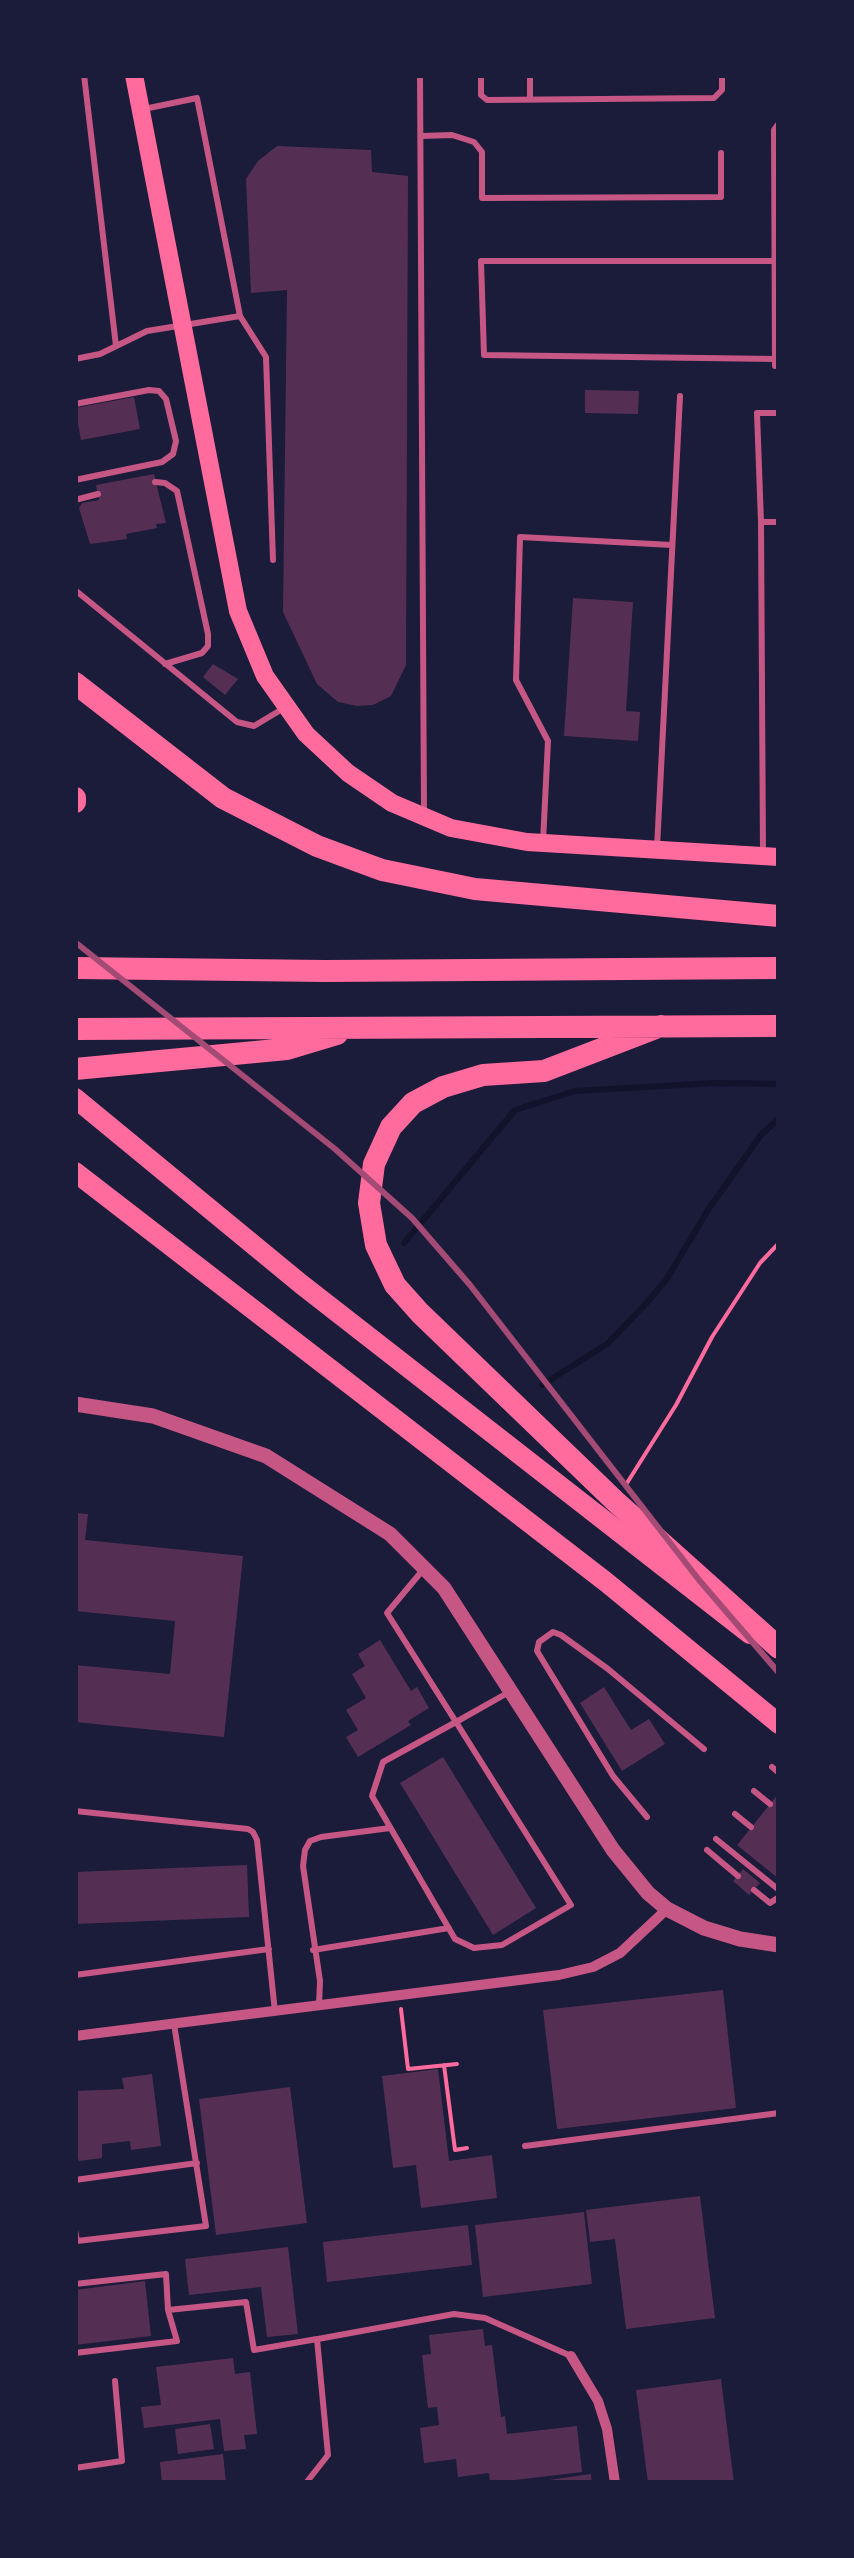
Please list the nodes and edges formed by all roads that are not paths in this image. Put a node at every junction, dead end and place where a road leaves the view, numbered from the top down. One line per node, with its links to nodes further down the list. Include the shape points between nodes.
1 (84, 75): 15 (lane)
2 (134, 75): 8 (main road)
3 (420, 75): 10 (lane)
4 (481, 75): 7 (lane, via 487,100)
5 (530, 75): 7 (lane)
6 (722, 75): 7 (lane, via 714,98)
7 (530, 98)
8 (140, 110): 13 (lane, via 197,98); 14 (main road)
9 (779, 123): 12 (lane)
10 (421, 136): 11 (lane, via 474,142 482,152 482,198 721,197); 32 (lane)
11 (722, 153)
12 (775, 261): 12 (lane, via 775,363 484,354 482,261)
13 (240, 316): 14 (lane); 27 (lane, via 266,357)
14 (182, 325): 15 (lane); 31 (main road, via 238,612)
15 (116, 346): 16 (lane)
16 (75, 359)
17 (680, 396): 26 (lane)
18 (75, 404): 20 (lane, via 159,392 176,441 162,462)
19 (779, 413): 24 (lane, via 757,413)
20 (75, 480)
21 (155, 482): 29 (lane, via 178,491 208,634 202,653)
22 (98, 494): 23 (lane)
23 (75, 500)
24 (762, 522): 25 (lane); 35 (lane)
25 (779, 522)
26 (672, 545): 33 (lane, via 520,537 516,680 548,741); 34 (lane)
27 (273, 560)
28 (75, 590): 29 (lane)
29 (165, 664): 31 (lane, via 236,722 254,726)
30 (75, 683): 36 (highway, via 223,798 316,846 382,870 475,889)
31 (285, 707): 32 (main road, via 348,773)
32 (424, 818): 33 (main road, via 491,838)
33 (544, 843): 34 (main road)
34 (656, 849): 35 (main road)
35 (771, 856)
36 (779, 916)
37 (75, 968): 38 (highway)
38 (779, 968)
39 (661, 1026): 40 (highway); 41 (highway); 48 (highway, via 544,1071 483,1075 413,1103 391,1126 374,1164 376,1244 396,1285 615,1502)
40 (779, 1026)
41 (360, 1027): 42 (highway); 43 (highway, via 287,1050)
42 (75, 1029)
43 (75, 1069)
44 (75, 1098): 49 (main road, via 300,1284)
45 (75, 1172): 52 (main road)
46 (75, 1404): 47 (street, via 153,1416 266,1456 390,1534)
47 (426, 1566): 50 (street); 51 (lane, via 387,1613)
48 (779, 1648)
49 (779, 1657)
50 (512, 1691): 51 (lane); 67 (street, via 629,1872)
51 (456, 1722): 60 (lane, via 383,1762 372,1796); 68 (lane, via 572,1906 502,1945 474,1948)
52 (779, 1724)
53 (704, 1749): 58 (lane, via 561,1634 538,1642 537,1652 614,1776)
54 (754, 1791): 55 (lane)
55 (770, 1804)
56 (75, 1811): 70 (lane, via 248,1828 257,1840)
57 (735, 1814): 59 (lane)
58 (647, 1817)
59 (752, 1827)
60 (390, 1828): 68 (lane); 71 (lane, via 310,1842 303,1857)
61 (716, 1839): 65 (lane)
62 (707, 1850): 63 (lane)
63 (738, 1876)
64 (754, 1890): 66 (lane, via 770,1903)
65 (779, 1890)
66 (779, 1898)
67 (668, 1909): 69 (street, via 704,1928); 73 (street, via 620,1953 593,1967)
68 (449, 1928): 71 (lane)
69 (779, 1944)
70 (269, 1949): 72 (lane); 74 (lane)
71 (313, 1950): 73 (lane)
72 (75, 1974)
73 (319, 2006): 74 (street)
74 (275, 2012): 75 (street)
75 (174, 2024): 76 (street); 79 (lane)
76 (75, 2036)
77 (779, 2113): 78 (lane)
78 (525, 2146)
79 (197, 2163): 80 (lane); 81 (lane, via 206,2226 77,2242)
80 (75, 2180)
81 (75, 2230)
82 (75, 2284): 83 (lane, via 166,2274)
83 (168, 2310): 84 (lane, via 246,2302 254,2350); 85 (lane, via 177,2341)
84 (317, 2339): 86 (lane, via 454,2314 486,2318); 89 (lane, via 328,2455)
85 (75, 2352)
86 (571, 2356): 90 (street, via 598,2401)
87 (115, 2381): 88 (lane, via 122,2461)
88 (75, 2468)
89 (306, 2483)
90 (615, 2483)

